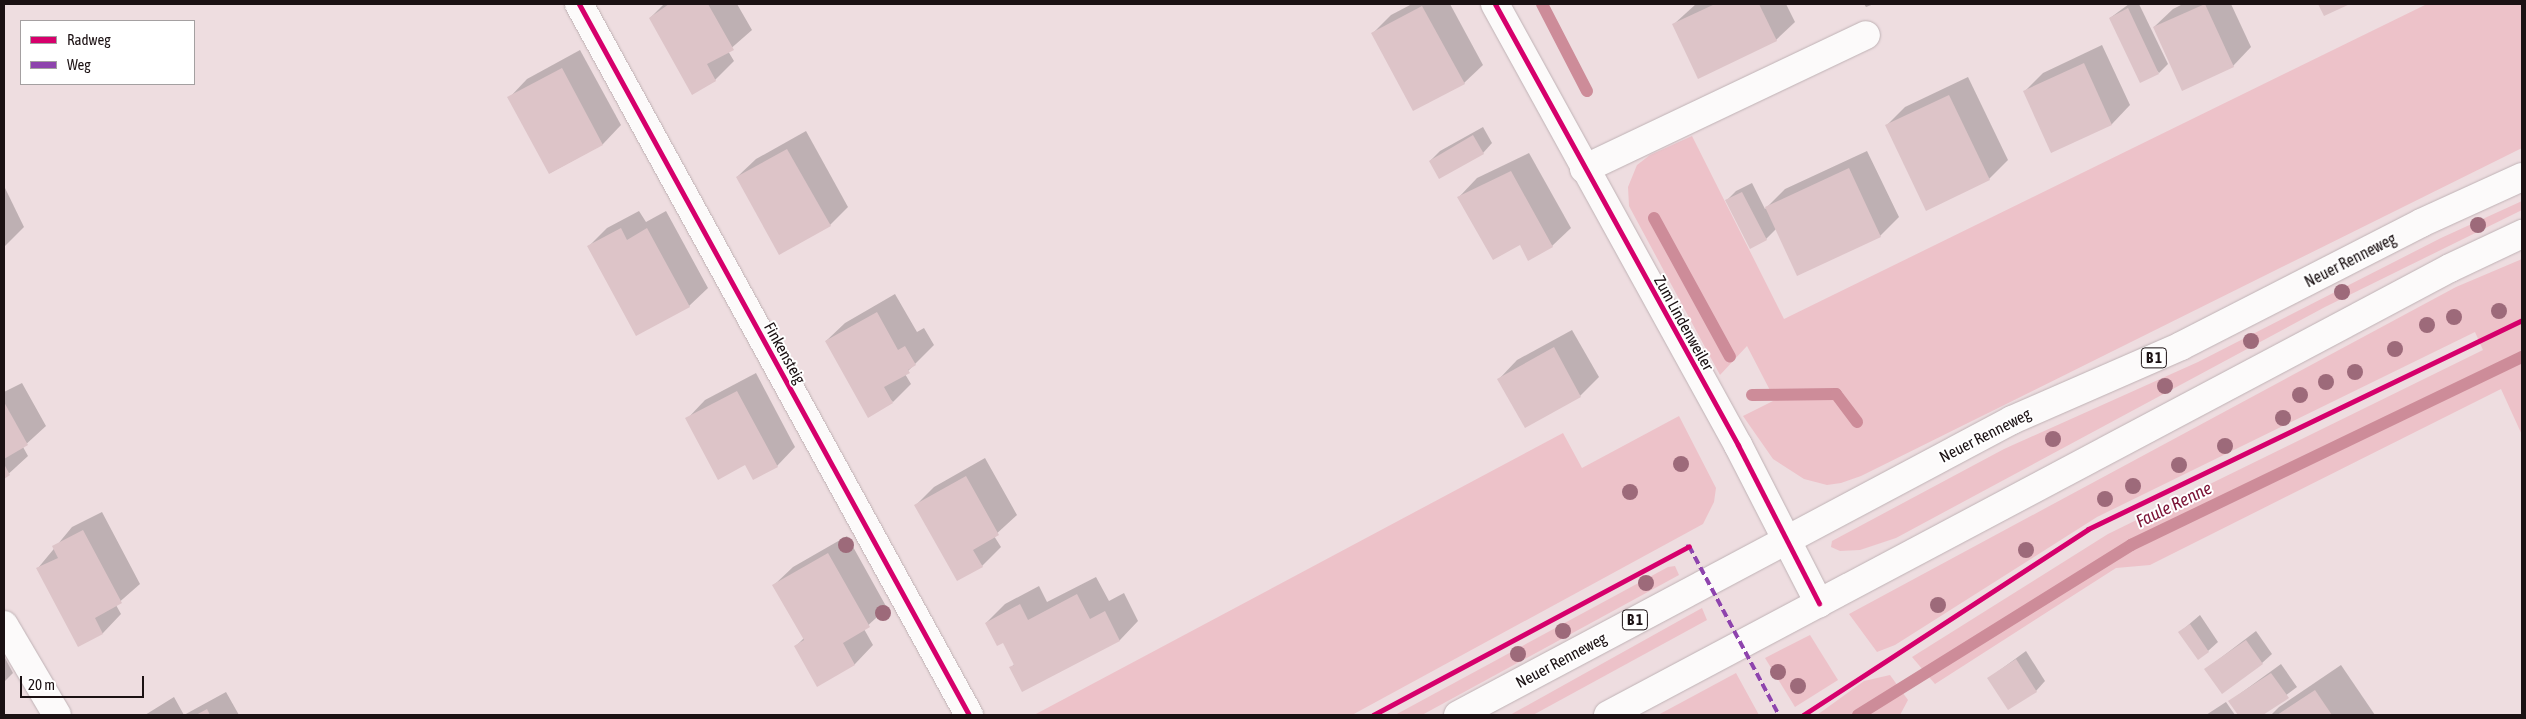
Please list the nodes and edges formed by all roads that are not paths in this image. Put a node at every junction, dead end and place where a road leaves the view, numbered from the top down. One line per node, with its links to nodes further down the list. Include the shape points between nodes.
1 (579, 4): 11 (main road, Finkensteig)
2 (1495, 4): 4 (main road, Zum Lindenweiler)
3 (1866, 35): 4 (main road)
4 (1584, 169): 7 (main road, Zum Lindenweiler, via 1738,445)
5 (2522, 176): 7 (main road, Neuer Renneweg / B 1, via 2421,223 2181,346 2012,420)
6 (2522, 234): 8 (main road, via 2442,272)
7 (1786, 539): 8 (main road, Zum Lindenweiler); 12 (main road, Neuer Renneweg / B 1)
8 (1819, 603): 13 (main road)
9 (4, 625): 10 (main road)
10 (57, 715)
11 (969, 715)
12 (1458, 715)
13 (1608, 715)

